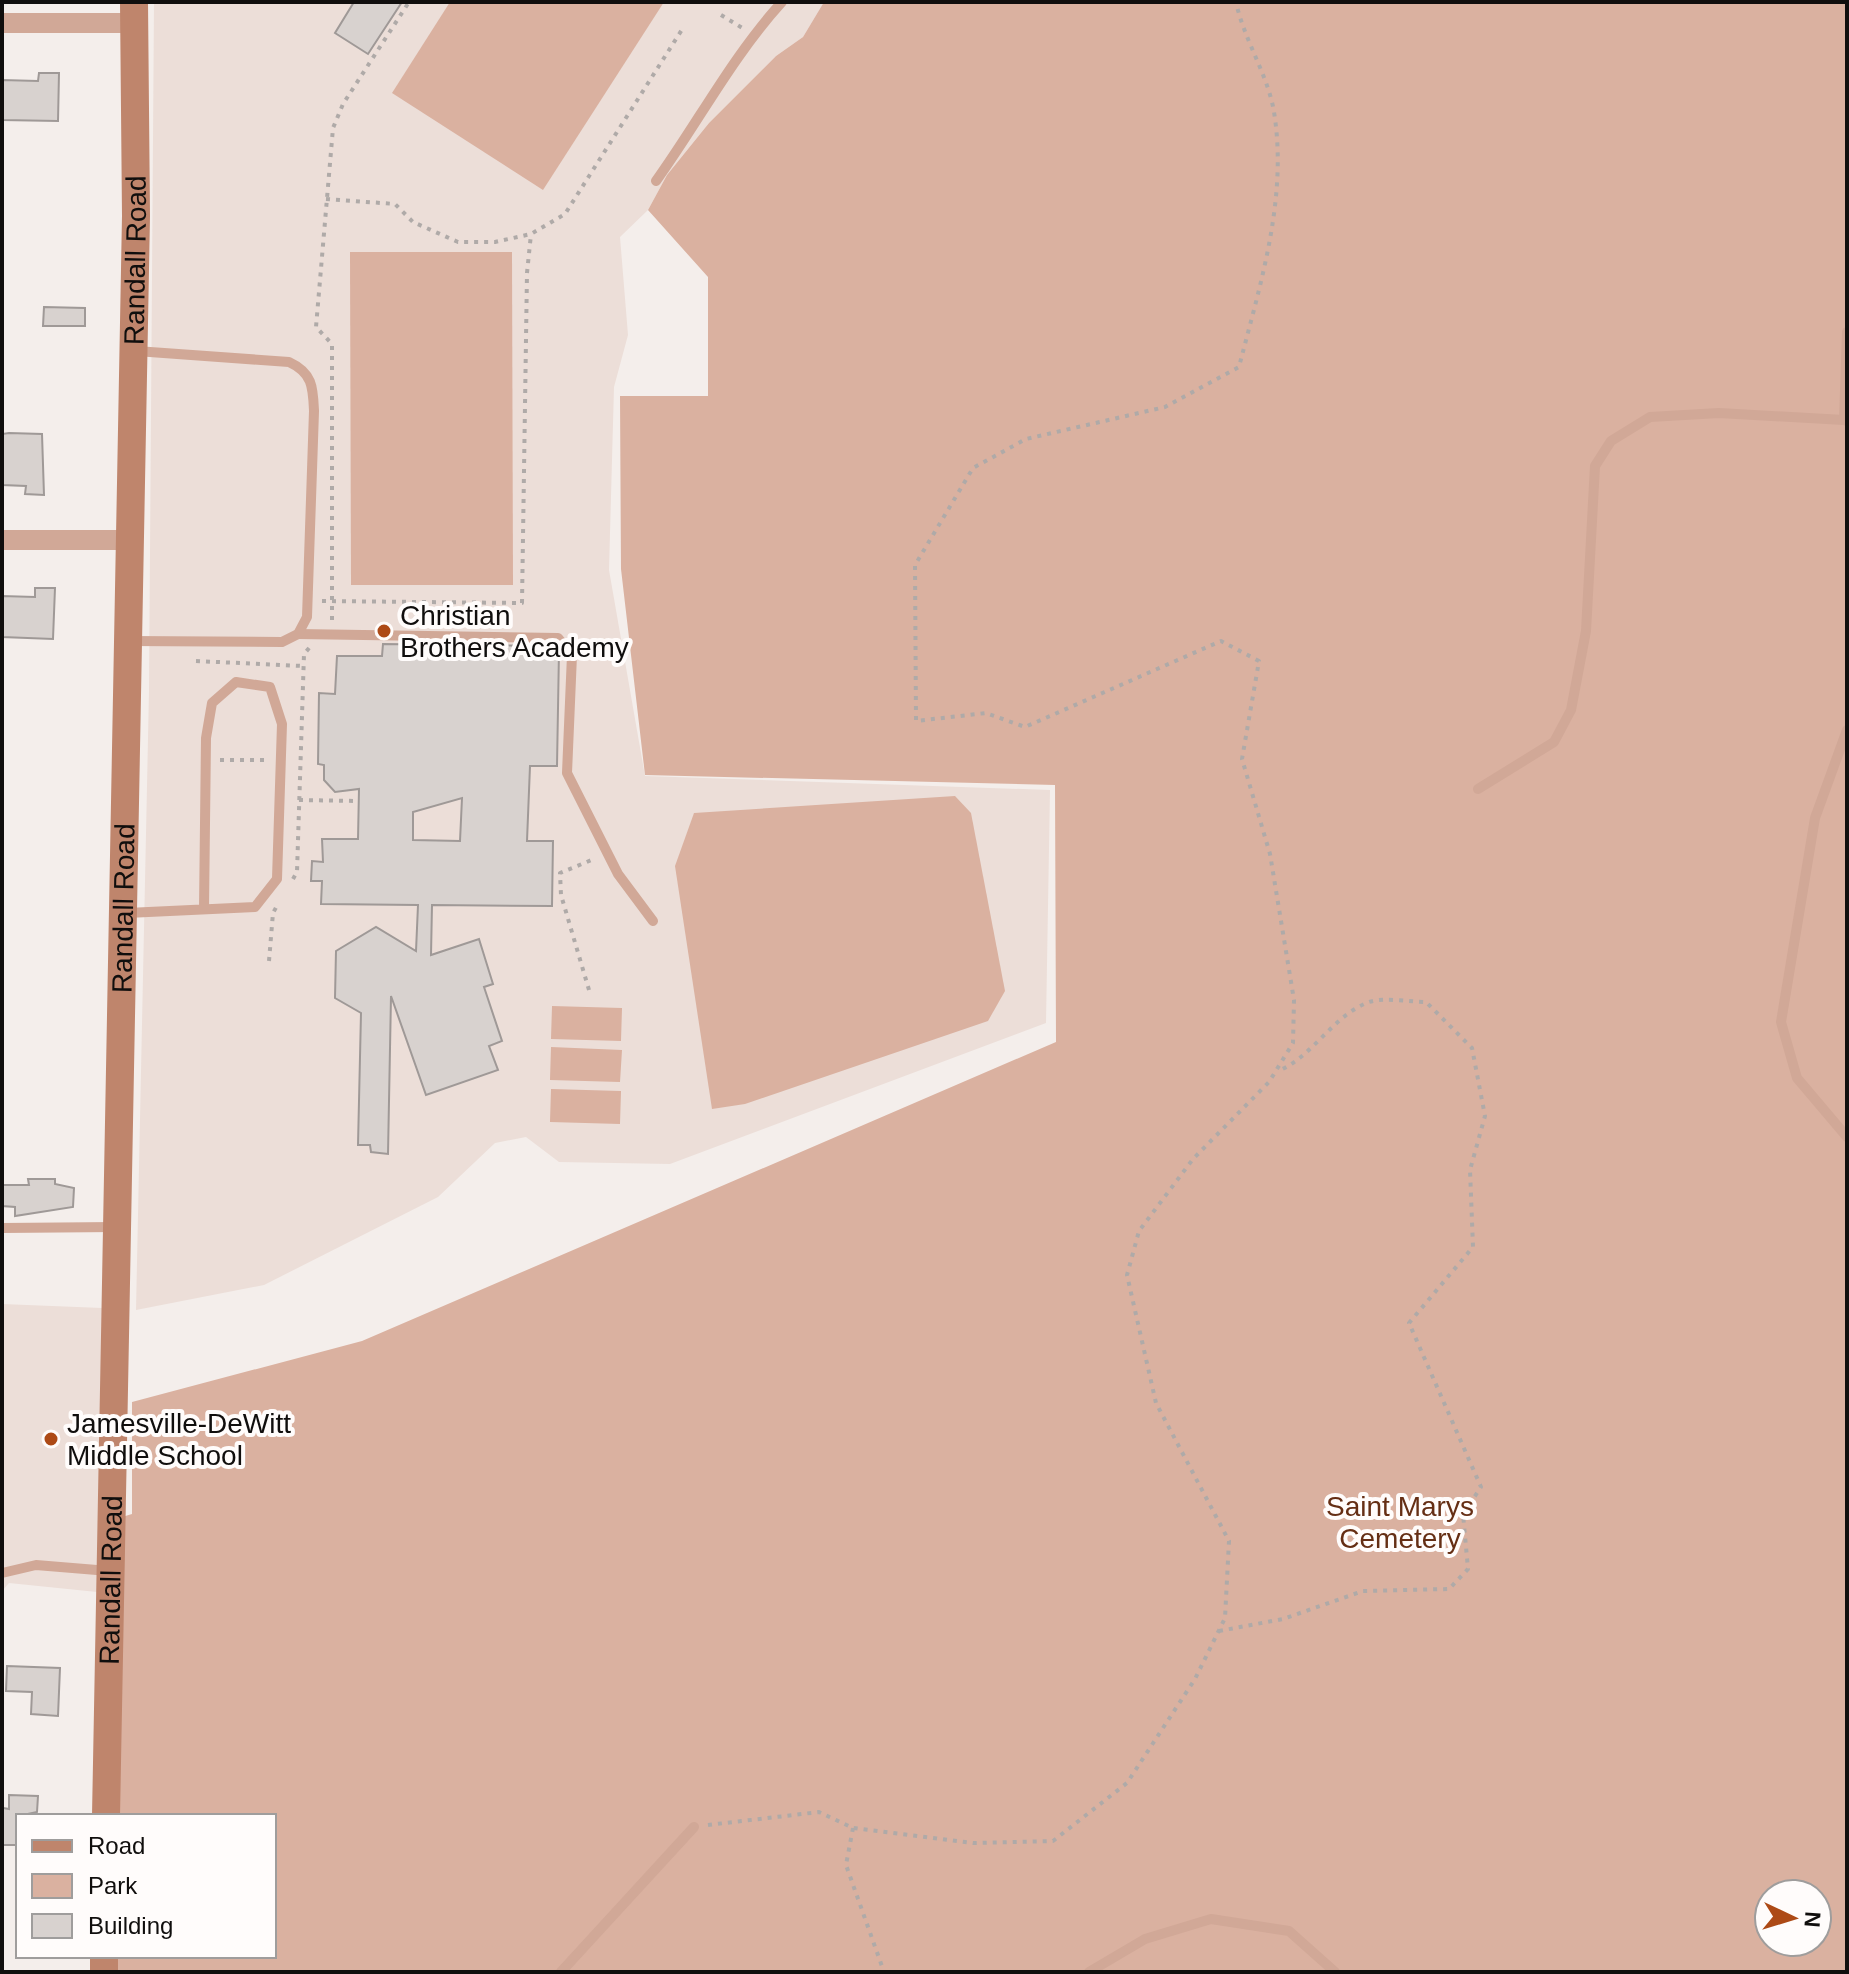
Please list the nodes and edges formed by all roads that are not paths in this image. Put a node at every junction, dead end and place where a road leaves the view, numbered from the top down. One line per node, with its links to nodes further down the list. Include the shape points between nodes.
1 (782, 2): 4 (lane, via 752,34)
2 (134, 13): 3 (street); 6 (street, Randall Road)
3 (2, 23)
4 (656, 181)
5 (1847, 332): 7 (lane)
6 (134, 350): 9 (street, Randall Road); 10 (lane, via 289,362 303,369 313,385 307,617)
7 (1846, 420): 13 (lane, via 1719,413 1650,417 1611,441 1595,466 1586,631 1571,710 1554,742)
8 (2, 540): 9 (street)
9 (130, 540): 11 (street, Randall Road)
10 (298, 634): 11 (lane, via 282,642); 16 (lane, via 558,638 572,655 567,773 618,874)
11 (128, 641): 15 (street, Randall Road)
12 (1847, 730): 17 (lane, via 1815,818 1781,1022 1797,1078)
13 (1478, 789)
14 (204, 909): 14 (lane, via 255,907 277,879 282,724 270,687 236,682 212,703); 15 (lane)
15 (125, 913): 18 (street, Randall Road)
16 (653, 921)
17 (1847, 1137)
18 (118, 1227): 19 (lane); 20 (street, Randall Road)
19 (2, 1228)
20 (111, 1571): 21 (lane, via 36,1565); 22 (street, Randall Road)
21 (2, 1573)
22 (106, 1814)
23 (694, 1827): 24 (lane)
24 (561, 1972)
25 (1089, 1972): 26 (lane, via 1145,1939 1211,1919 1289,1931)
26 (1335, 1972)

